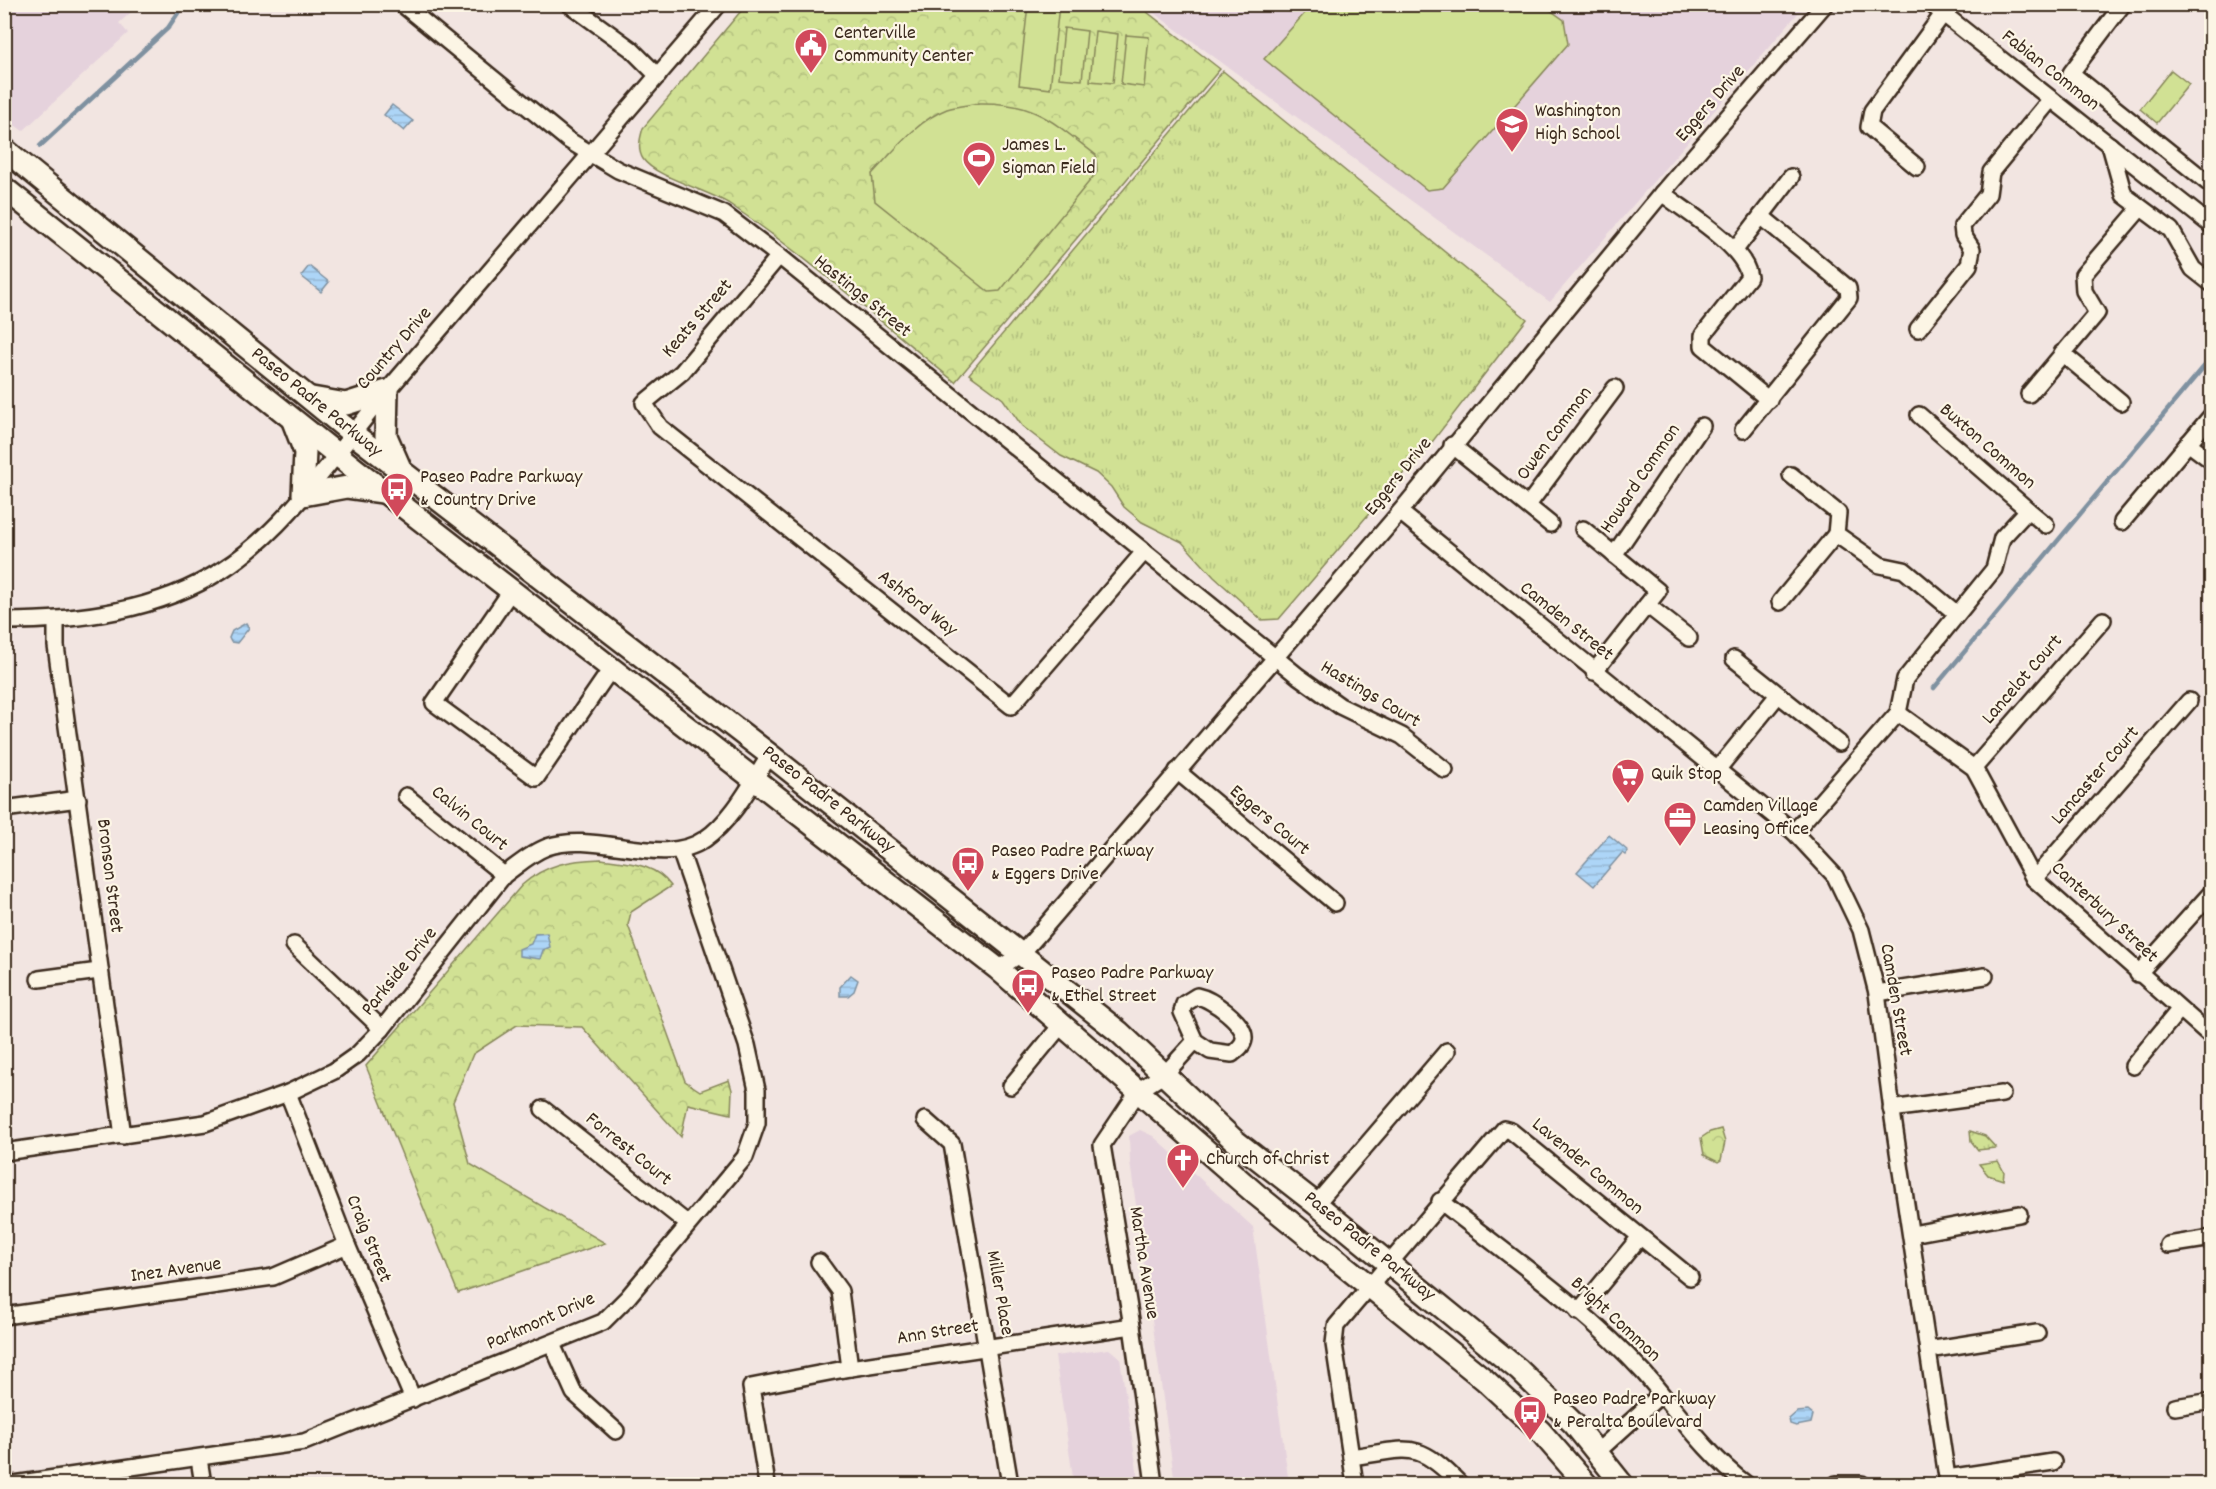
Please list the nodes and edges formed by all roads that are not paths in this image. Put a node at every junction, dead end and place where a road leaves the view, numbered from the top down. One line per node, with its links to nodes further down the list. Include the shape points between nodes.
1 (402, 4): 11 (street, Hastings Street, via 568,140)
2 (569, 4): 7 (street, via 631,49)
3 (718, 4): 7 (street, Country Drive)
4 (1825, 4): 16 (street, Eggers Drive)
5 (2123, 4): 14 (street, via 2071,73)
6 (1937, 9): 8 (street, Fabian Common); 12 (street, via 1872,111 1869,127)
7 (658, 76): 11 (street, Country Drive)
8 (2051, 99): 9 (street, Fabian Common); 23 (street, via 1991,171 1988,194 1962,226 1972,249 1969,265)
9 (2110, 145): 17 (street, via 2124,195); 19 (street, Fabian Common)
10 (4, 149): 28 (main road, Paseo Padre Parkway)
11 (592, 153): 21 (street, Hastings Street, via 618,170 724,214); 26 (street, Country Drive)
12 (1917, 167)
13 (1791, 177): 18 (street)
14 (2211, 186)
15 (4, 188): 34 (main road, Paseo Padre Parkway)
16 (1662, 193): 20 (street); 39 (street, Eggers Drive)
17 (2135, 203): 22 (street, via 2171,230 2193,269); 24 (street, via 2136,212 2083,275 2084,291 2097,314)
18 (1761, 216): 20 (street); 29 (street, via 1848,288 1849,298)
19 (2211, 226)
20 (1735, 250): 29 (street, via 1748,266 1749,277 1703,335 1703,346)
21 (779, 256): 31 (street, Keats Street, via 682,372); 54 (street, Hastings Street)
22 (2211, 284)
23 (1918, 329)
24 (2062, 352): 27 (street); 30 (street)
25 (1615, 388): 46 (street, Owen Common)
26 (387, 391): 28 (main road, via 346,404); 37 (street, Country Drive); 42 (main road, via 387,436)
27 (2029, 394)
28 (309, 398): 37 (main road, Paseo Padre Parkway)
29 (1769, 400): 36 (street)
30 (2121, 402)
31 (644, 403): 54 (street, Ashford Way, via 660,427 1011,706)
32 (1919, 415): 47 (street, Buxton Common)
33 (2211, 415): 38 (street)
34 (292, 418): 40 (main road, Paseo Padre Parkway); 45 (main road, via 304,452)
35 (1702, 426): 55 (street, Howard Common)
36 (1743, 430)
37 (352, 433): 40 (street, Country Drive); 42 (main road, Paseo Padre Parkway)
38 (2188, 443): 41 (street); 49 (street)
39 (1452, 445): 46 (street, Owen Common); 48 (street, Eggers Drive)
40 (335, 453): 44 (main road, Paseo Padre Parkway); 45 (street, Country Drive)
41 (2211, 461)
42 (401, 471): 72 (main road, Paseo Padre Parkway)
43 (1791, 475): 53 (street, via 1838,513)
44 (386, 493): 45 (main road, via 347,487); 56 (main road, Paseo Padre Parkway)
45 (303, 495): 60 (street, Country Drive, via 275,528 223,569 191,587 153,602)
46 (1528, 505): 50 (street, Owen Common)
47 (2028, 510): 51 (street, Buxton Common); 59 (street, Buxton Common, via 2002,538 1994,569)
48 (1400, 512): 64 (street, Eggers Drive); 67 (street, Camden Street)
49 (2122, 522)
50 (1550, 524)
51 (2046, 525)
52 (1583, 529): 55 (street, Howard Common)
53 (1836, 534): 57 (street); 59 (street, via 1880,565 1904,570)
54 (1144, 552): 64 (street, Hastings Street)
55 (1614, 555): 58 (street, Howard Common, via 1658,591)
56 (511, 591): 66 (main road, Paseo Padre Parkway); 66 (street, via 434,703 536,778)
57 (1780, 602)
58 (1647, 604): 63 (street); 67 (street)
59 (1957, 614): 70 (street, Buxton Common, via 1905,679)
60 (56, 620): 61 (street, Country Drive); 79 (street, Bronson Street, via 56,646)
61 (4, 621)
62 (2103, 621): 73 (street, Lancelot Court)
63 (1689, 638)
64 (1274, 656): 74 (street, Hastings Court, via 1340,706 1402,736); 76 (street, Eggers Drive)
65 (1734, 659): 68 (street)
66 (611, 669): 77 (main road, Paseo Padre Parkway)
67 (1594, 672): 75 (street, Camden Street)
68 (1778, 695): 71 (street); 75 (street)
69 (2189, 701): 84 (street, Lancaster Court)
70 (1898, 713): 73 (street, Canterbury Street); 81 (street)
71 (1839, 743)
72 (770, 754): 77 (street, Parkside Drive); 88 (main road, Paseo Padre Parkway)
73 (1974, 768): 84 (street, Canterbury Street)
74 (1445, 770)
75 (1717, 770): 81 (street, Camden Street)
76 (1177, 771): 86 (street, Eggers Court); 88 (street, Eggers Drive)
77 (753, 779): 82 (street, Parkside Drive, via 721,824 705,839); 89 (main road, Paseo Padre Parkway)
78 (406, 796): 83 (street, Calvin Court)
79 (78, 799): 80 (street); 90 (street, Bronson Street)
80 (4, 808)
81 (1794, 832): 94 (street, Camden Street, via 1835,876 1861,930)
82 (680, 850): 83 (street, Parkside Drive, via 569,843 547,847); 115 (street, Parkmont Drive, via 747,1045 757,1090 757,1123 745,1157)
83 (504, 875): 97 (street, Parkside Drive)
84 (2034, 879): 91 (street, Canterbury Street)
85 (2211, 892): 91 (street)
86 (1335, 903)
87 (294, 945): 97 (street)
88 (1021, 954): 89 (street, Eggers Drive); 102 (main road, Paseo Padre Parkway)
89 (998, 969): 96 (main road, Paseo Padre Parkway)
90 (99, 971): 93 (street); 110 (street, Bronson Street)
91 (2138, 974): 95 (street, Canterbury Street)
92 (1985, 976): 94 (street)
93 (39, 979)
94 (1877, 993): 108 (street, Camden Street)
95 (2179, 1010): 98 (street, Canterbury Street); 101 (street)
96 (1062, 1024): 103 (street); 104 (main road, Paseo Padre Parkway)
97 (382, 1029): 105 (street, Parkside Drive, via 358,1054 334,1071)
98 (2211, 1037)
99 (1196, 1041): 102 (street, Martha Avenue)
100 (1447, 1051): 113 (street)
101 (2133, 1065)
102 (1165, 1074): 104 (street, Martha Avenue); 113 (main road, Paseo Padre Parkway, via 1234,1140)
103 (1011, 1086)
104 (1139, 1090): 124 (main road, Paseo Padre Parkway, via 1198,1145); 127 (street, Martha Avenue, via 1102,1145)
105 (288, 1093): 110 (street, Parkside Drive, via 206,1123); 119 (street, Craig Street)
106 (2002, 1094): 108 (street)
107 (543, 1109): 115 (street, Forrest Court)
108 (1891, 1109): 116 (street, Camden Street)
109 (924, 1120): 130 (street, Miller Place, via 952,1144)
110 (123, 1136): 111 (street, Parkside Drive)
111 (4, 1152)
112 (1440, 1201): 117 (street, Lavender Common, via 1504,1129); 122 (street); 125 (street, Bright Common)
113 (1316, 1204): 122 (main road, Paseo Padre Parkway)
114 (2019, 1215): 116 (street)
115 (688, 1224): 129 (street, Parkmont Drive, via 603,1322)
116 (1912, 1234): 131 (street, Camden Street)
117 (1639, 1238): 123 (street, Lavender Common); 125 (street)
118 (2211, 1239): 120 (street)
119 (347, 1245): 126 (street, Inez Avenue, via 273,1277); 134 (street, Craig Street)
120 (2168, 1245)
121 (819, 1262): 132 (street, via 840,1291)
122 (1387, 1264): 124 (street); 138 (main road, Paseo Padre Parkway, via 1519,1370)
123 (1690, 1276)
124 (1368, 1285): 139 (street, via 1336,1326 1334,1335); 150 (main road, Paseo Padre Parkway, via 1516,1407)
125 (1578, 1312): 133 (street, Bright Common, via 1643,1373)
126 (4, 1316)
127 (1132, 1326): 130 (street, Ann Street); 147 (street, Martha Avenue)
128 (2037, 1333): 131 (street)
129 (552, 1344): 134 (street, Parkmont Drive); 137 (street, via 574,1393)
130 (987, 1347): 132 (street, Ann Street); 146 (street, Miller Place)
131 (1928, 1350): 142 (street, Camden Street)
132 (850, 1368): 145 (street, Ann Street, via 752,1387)
133 (1660, 1395): 138 (street); 152 (street, Bright Common, via 1727,1470)
134 (412, 1399): 140 (street, Parkmont Drive, via 304,1442)
135 (2211, 1401): 136 (street)
136 (2175, 1407)
137 (616, 1431)
138 (1597, 1452): 151 (main road, Paseo Padre Parkway)
139 (1351, 1457): 148 (street); 149 (street, via 1418,1450 1436,1460)
140 (199, 1459): 143 (street, Parkmont Drive); 144 (street)
141 (2053, 1462): 142 (street)
142 (1947, 1481)
143 (14, 1485)
144 (204, 1485)
145 (767, 1485)
146 (1010, 1485)
147 (1154, 1485)
148 (1355, 1485)
149 (1460, 1485)
150 (1586, 1485)
151 (1622, 1485)
152 (1746, 1485)
153 (1836, 1485): 154 (street)
154 (1862, 1485)

